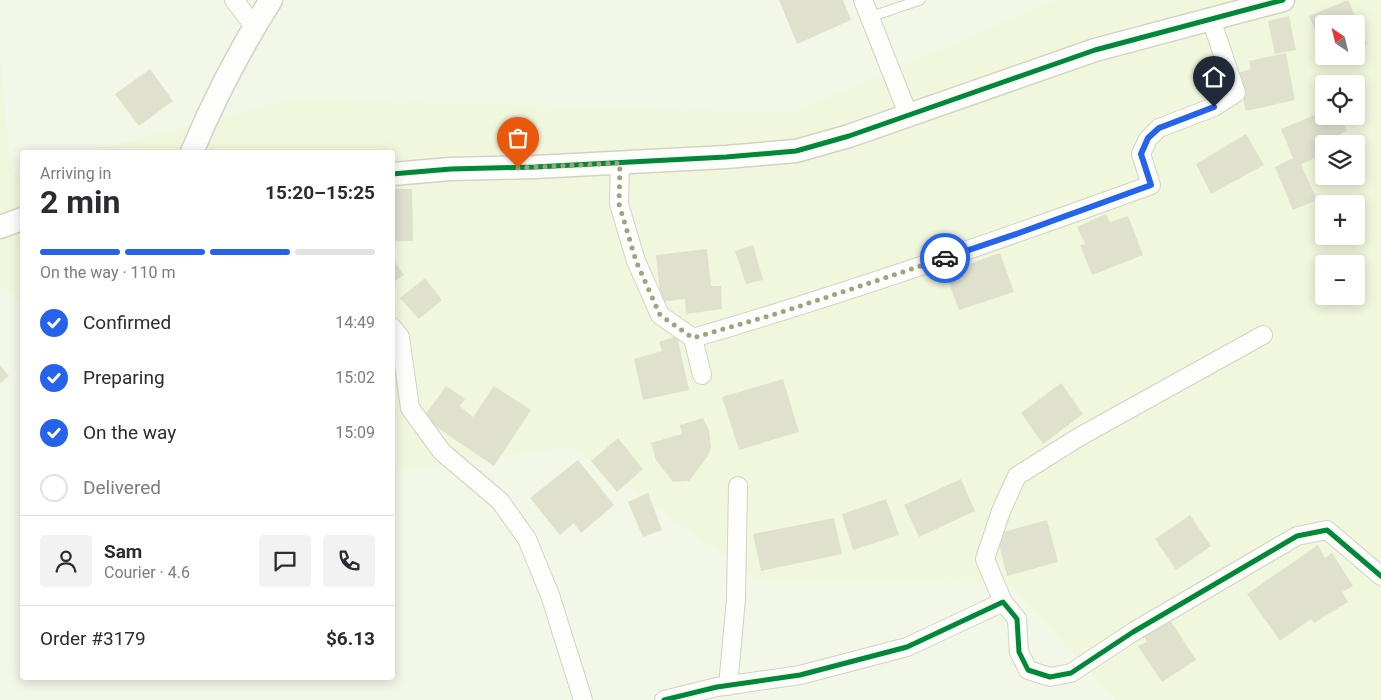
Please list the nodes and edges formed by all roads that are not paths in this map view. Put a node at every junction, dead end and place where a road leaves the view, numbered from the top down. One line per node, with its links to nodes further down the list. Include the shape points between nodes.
1 (234, 0): 8 (street)
2 (271, 0): 8 (street)
3 (863, 0): 6 (street)
4 (920, 0): 6 (lane)
5 (1283, 0): 7 (street)
6 (870, 17): 9 (street)
7 (1211, 19): 9 (street, via 1095,50); 17 (street, via 1236,93 1214,107 1159,128 1148,138 1141,154 1151,185 1019,233 779,313)
8 (254, 26): 10 (street, via 213,102)
9 (908, 114): 11 (street, via 796,151)
10 (193, 150)
11 (620, 163): 12 (street); 17 (street, via 619,204 636,261 660,315)
12 (395, 174)
13 (20, 220): 14 (street)
14 (0, 227)
15 (395, 331): 23 (street, via 400,337 410,408 442,452 500,501 527,539 550,594)
16 (1263, 335): 21 (street, via 1079,437 1017,476 985,559)
17 (693, 338): 18 (street)
18 (702, 375)
19 (738, 486): 22 (street, via 736,599)
20 (1381, 576): 21 (street, via 1327,530 1297,536 1133,632 1071,673 1050,677 1028,670 1019,652 1017,619)
21 (1003, 602): 22 (street, via 907,647 800,675)
22 (728, 686): 24 (street)
23 (583, 700)
24 (664, 700)

